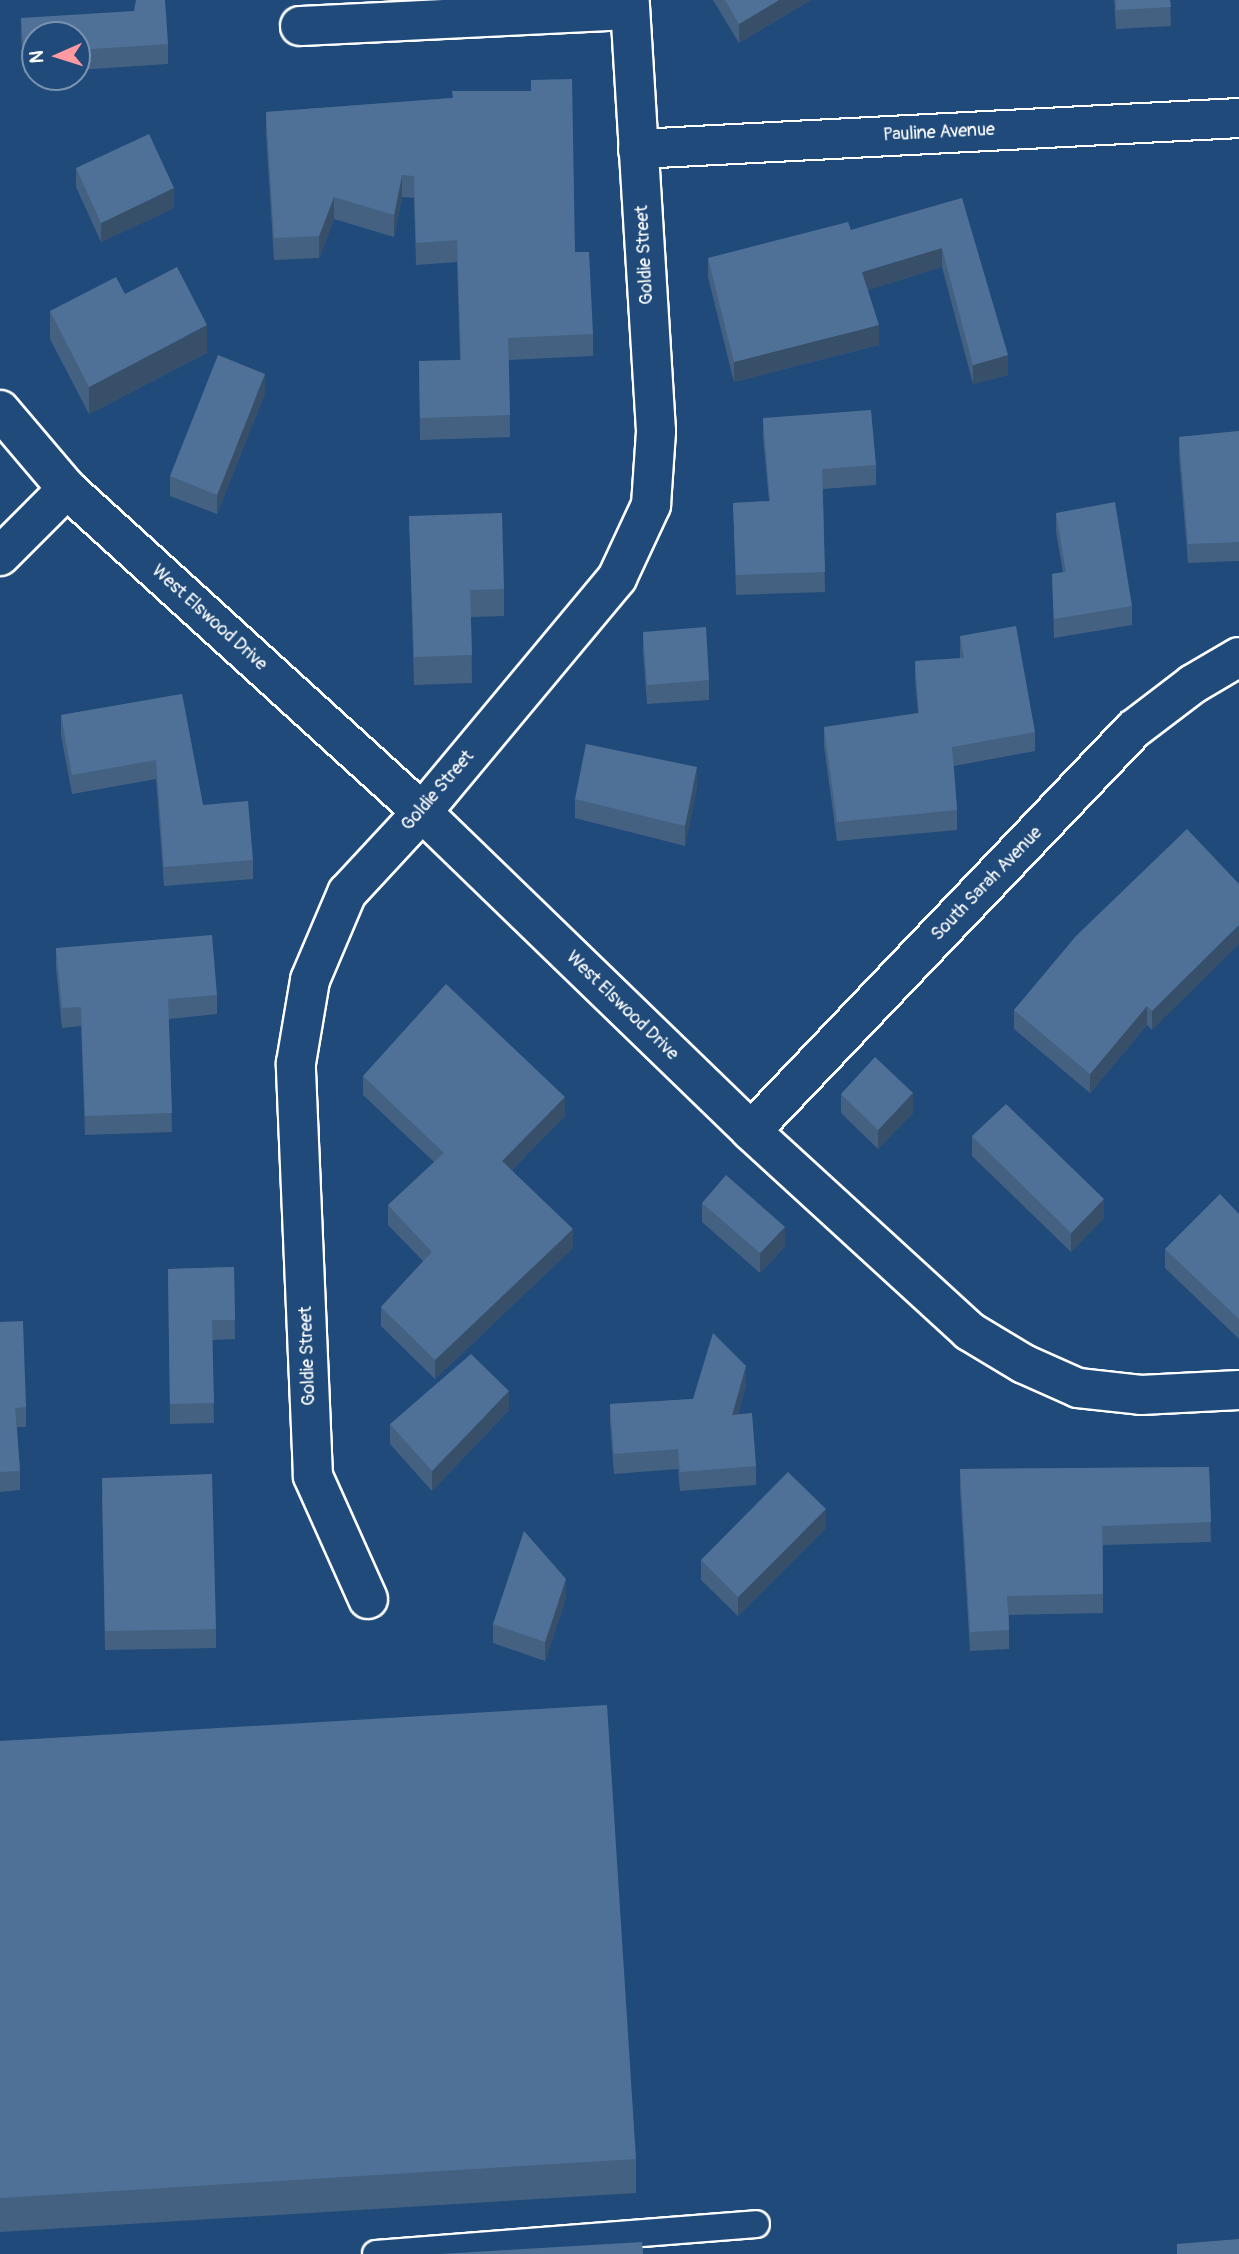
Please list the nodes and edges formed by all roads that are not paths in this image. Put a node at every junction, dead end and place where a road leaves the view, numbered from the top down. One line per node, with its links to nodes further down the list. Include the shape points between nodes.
1 (630, 5): 2 (street); 4 (street, Goldie Street)
2 (300, 26)
3 (1239, 118): 4 (street, Pauline Avenue)
4 (638, 149): 9 (street, Goldie Street, via 656,431 651,505 617,578)
5 (0, 410): 6 (street, West Elswood Drive)
6 (67, 489): 7 (street); 9 (street, West Elswood Drive)
7 (0, 556)
8 (1239, 657): 10 (street, South Sarah Avenue, via 1193,684 1135,729)
9 (422, 812): 10 (street, West Elswood Drive); 12 (street, Goldie Street, via 347,893 310,980 296,1063 313,1476)
10 (751, 1131): 11 (street, West Elswood Drive, via 969,1331 1024,1364 1078,1388 1141,1395)
11 (1239, 1391)
12 (368, 1599)
13 (756, 2224): 14 (lane)
14 (376, 2254)

